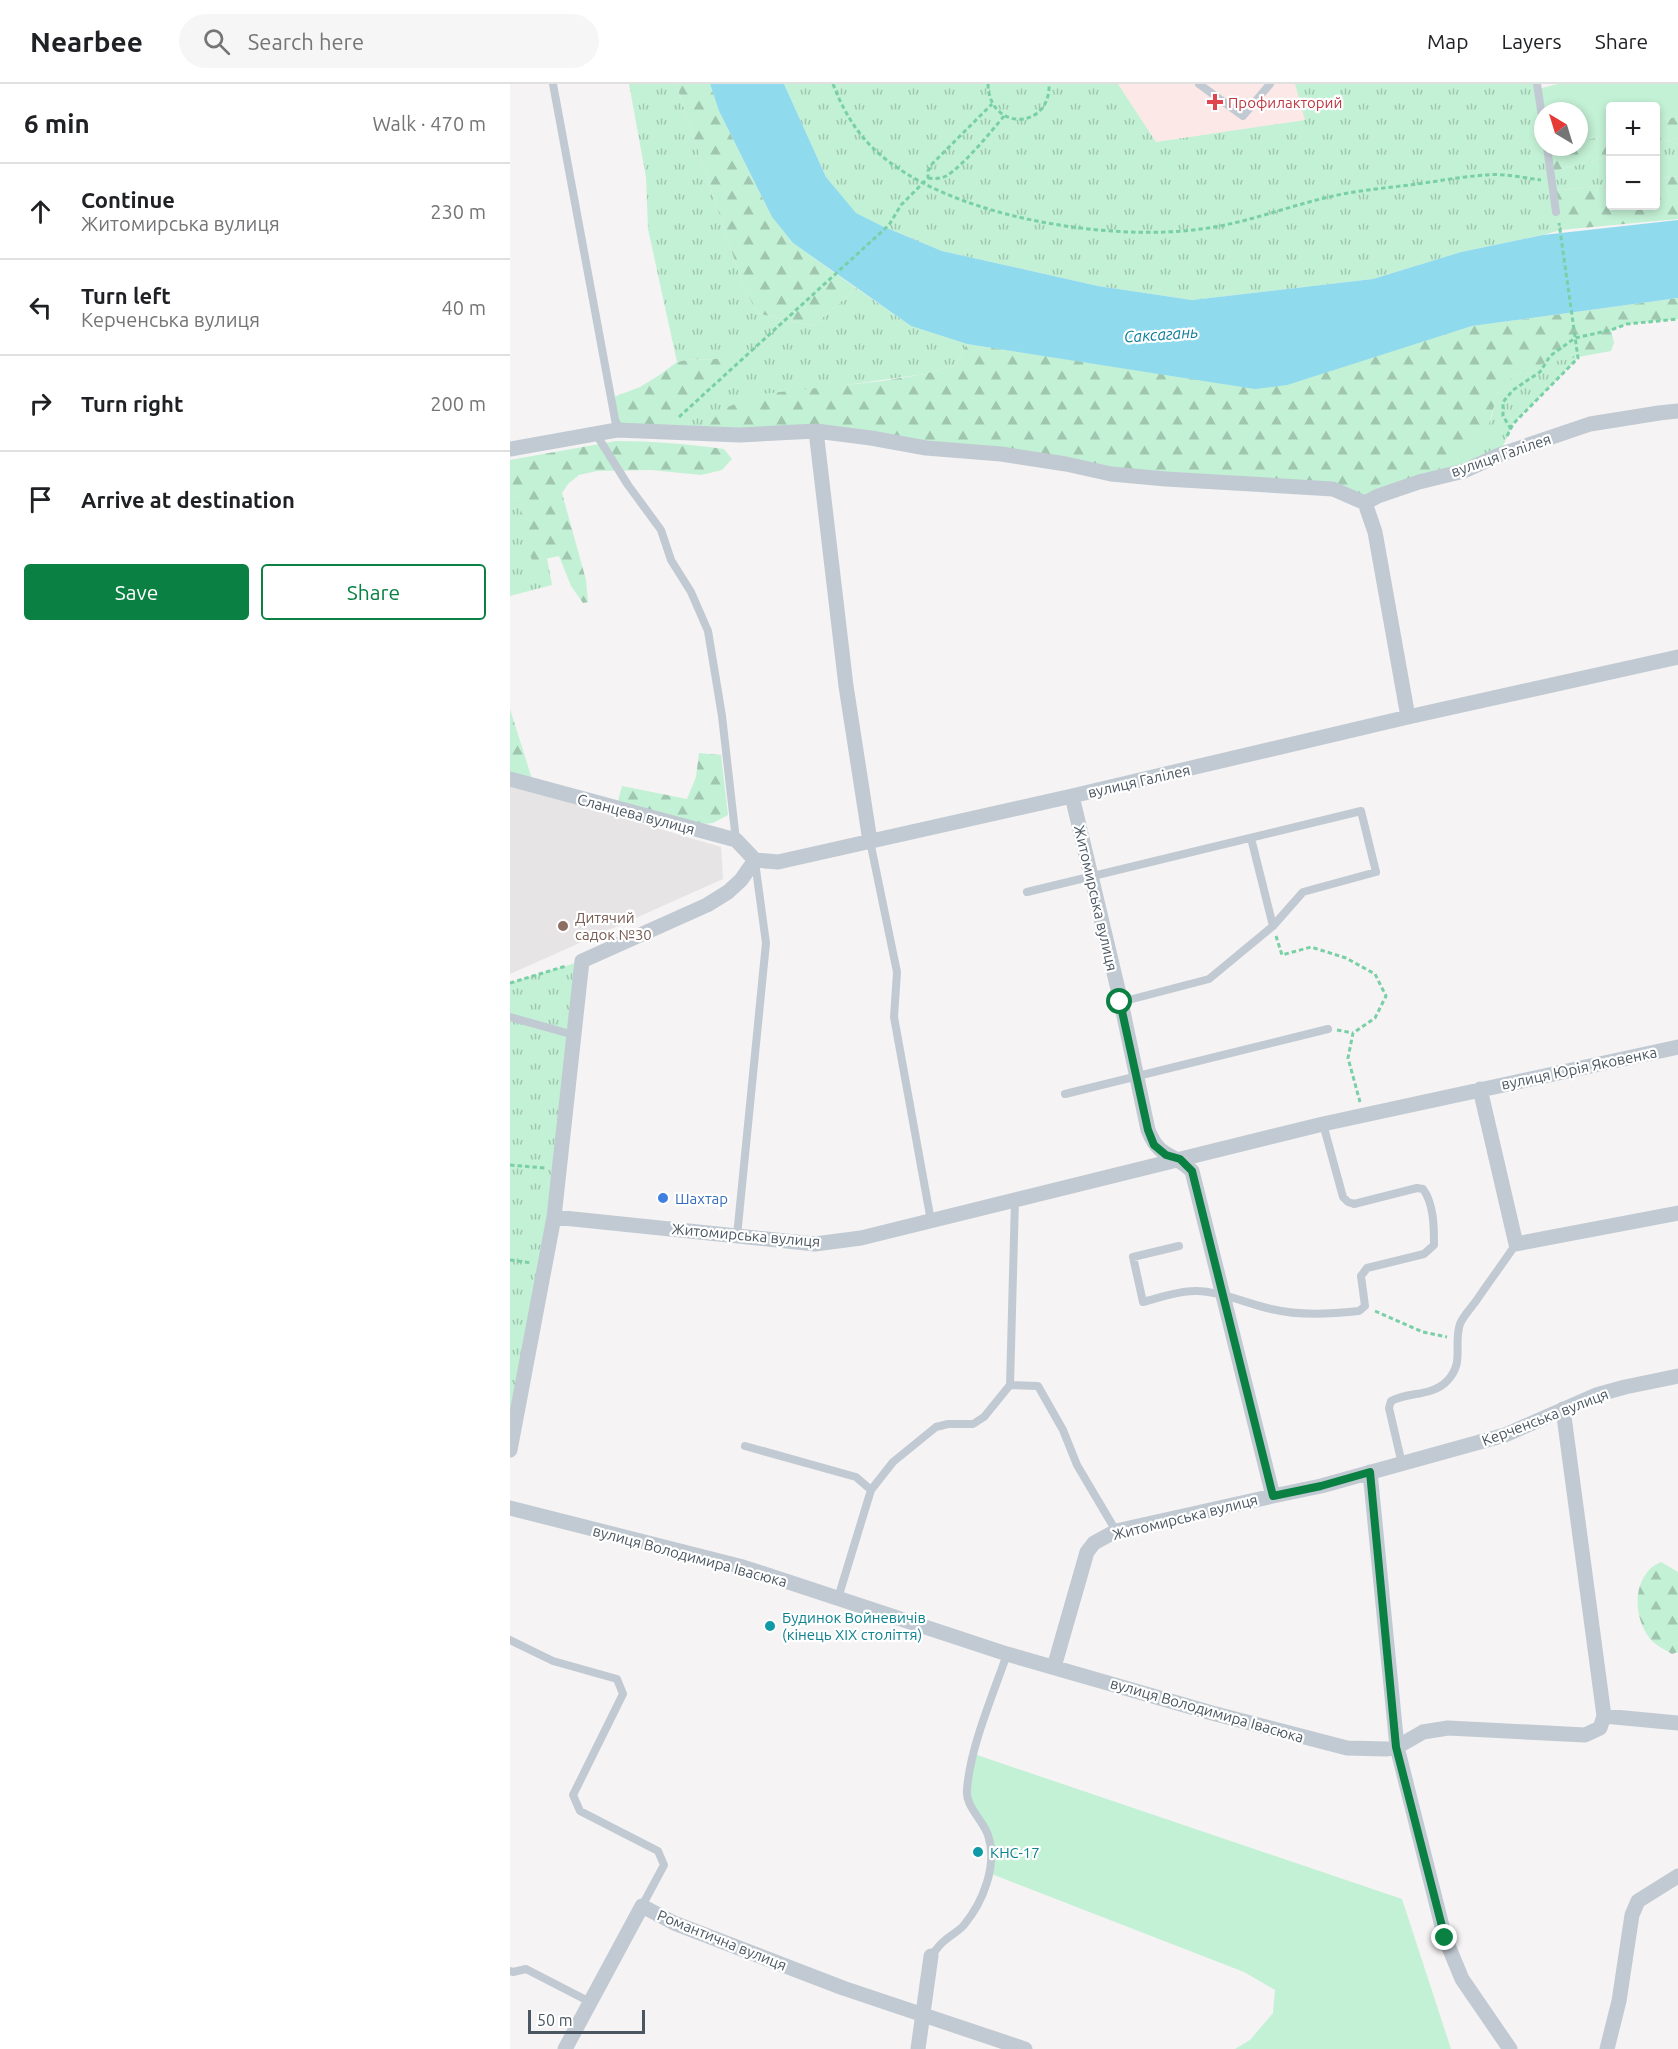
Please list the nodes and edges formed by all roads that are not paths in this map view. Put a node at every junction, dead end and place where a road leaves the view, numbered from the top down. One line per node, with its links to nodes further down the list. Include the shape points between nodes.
1 (553, 84): 9 (lane)
2 (1199, 84): 3 (lane, via 1243,116)
3 (1270, 84)
4 (1537, 84): 5 (lane)
5 (1540, 102)
6 (1548, 156): 7 (lane)
7 (1557, 212)
8 (1678, 411): 13 (street, вулиця Галілея, via 1590,424)
9 (617, 430): 10 (street, via 740,435); 11 (street)
10 (816, 431): 13 (street, via 926,448 1001,453 1111,474 1333,489); 20 (street, via 846,686)
11 (596, 433): 12 (street); 19 (lane, via 661,530 671,560 691,592 708,632)
12 (510, 449)
13 (1365, 503): 15 (street, via 1375,532)
14 (1678, 657): 15 (street, вулиця Галілея)
15 (1408, 717): 17 (street, вулиця Галілея)
16 (510, 779): 19 (street, Сланцева вулиця)
17 (1072, 796): 20 (street, вулиця Галілея); 22 (street, Житомирська вулиця)
18 (1251, 838): 22 (lane); 24 (lane); 24 (lane, via 1361,811 1376,872 1303,892)
19 (736, 840): 21 (street)
20 (870, 841): 21 (street, вулиця Галілея, via 778,862); 38 (lane, via 897,972 894,1017)
21 (755, 860): 28 (street, via 741,880 707,905 582,961); 39 (lane, via 766,943)
22 (1091, 877): 23 (lane); 25 (street, Житомирська вулиця)
23 (1027, 892)
24 (1273, 926): 25 (lane, via 1209,979)
25 (1120, 1002): 30 (street, Житомирська вулиця)
26 (510, 1017): 28 (lane)
27 (1328, 1029): 30 (lane)
28 (574, 1035): 37 (street)
29 (1678, 1047): 31 (street, вулиця Юрія Яковенка)
30 (1136, 1077): 32 (lane); 34 (street, Житомирська вулиця, via 1154,1145 1166,1155)
31 (1480, 1089): 33 (street, Житомирська вулиця); 40 (street)
32 (1065, 1094)
33 (1323, 1124): 34 (street, Житомирська вулиця); 42 (lane, via 1343,1197 1354,1204 1423,1189 1428,1197 1434,1245 1424,1254 1367,1268 1361,1276 1365,1306 1359,1311 1318,1315)
34 (1180, 1159): 35 (street, Житомирська вулиця); 42 (street, Житомирська вулиця, via 1192,1171)
35 (1015, 1200): 38 (street, Житомирська вулиця); 44 (lane)
36 (1678, 1213): 40 (street)
37 (554, 1217): 39 (street, Житомирська вулиця); 47 (street)
38 (931, 1221): 39 (street, Житомирська вулиця, via 861,1238 815,1244)
39 (737, 1236)
40 (1516, 1244): 48 (lane, via 1460,1323 1456,1342 1459,1356 1447,1381 1436,1389 1391,1401 1389,1408)
41 (1179, 1246): 42 (lane, via 1133,1257 1143,1302 1194,1290)
42 (1223, 1296): 51 (street, Житомирська вулиця)
43 (1678, 1376): 45 (street, Керченська вулиця, via 1625,1387)
44 (1010, 1385): 50 (lane, via 984,1417 973,1424 936,1427 893,1462); 53 (lane, via 1038,1386 1077,1465)
45 (1563, 1409): 48 (street, Керченська вулиця, via 1505,1435); 58 (street)
46 (745, 1446): 50 (lane, via 856,1477)
47 (510, 1450)
48 (1402, 1464): 49 (street, Керченська вулиця)
49 (1370, 1472): 51 (street, Керченська вулиця); 60 (street)
50 (872, 1490): 54 (lane)
51 (1273, 1496): 53 (street, Житомирська вулиця)
52 (510, 1508): 54 (street, вулиця Володимира Івасюка, via 742,1567)
53 (1116, 1531): 57 (street, Житомирська вулиця, via 1094,1543 1087,1552)
54 (838, 1599): 56 (street, вулиця Володимира Івасюка)
55 (510, 1640): 62 (lane, via 553,1661 617,1679 623,1694 573,1795 580,1811 658,1851 664,1865)
56 (1007, 1654): 57 (street, вулиця Володимира Івасюка); 63 (lane, via 974,1754 966,1792 988,1834 989,1874 973,1912)
57 (1054, 1667): 60 (street, вулиця Володимира Івасюка, via 1347,1748)
58 (1604, 1716): 59 (street); 60 (street, вулиця Володимира Івасюка, via 1600,1728 1585,1735 1448,1728 1423,1731)
59 (1678, 1723)
60 (1396, 1747): 70 (street, via 1445,1938 1462,1979)
61 (1678, 1876): 71 (street, via 1638,1901 1632,1915)
62 (642, 1906): 65 (street, Романтична вулиця); 66 (street, Романтична вулиця, via 674,1923 843,1988)
63 (931, 1956): 66 (street)
64 (510, 1971): 65 (lane, via 526,1969)
65 (590, 2002): 67 (street, Романтична вулиця)
66 (923, 2013): 68 (street); 69 (street, Романтична вулиця)
67 (565, 2049)
68 (918, 2049)
69 (1025, 2049)
70 (1509, 2049)
71 (1607, 2049)

